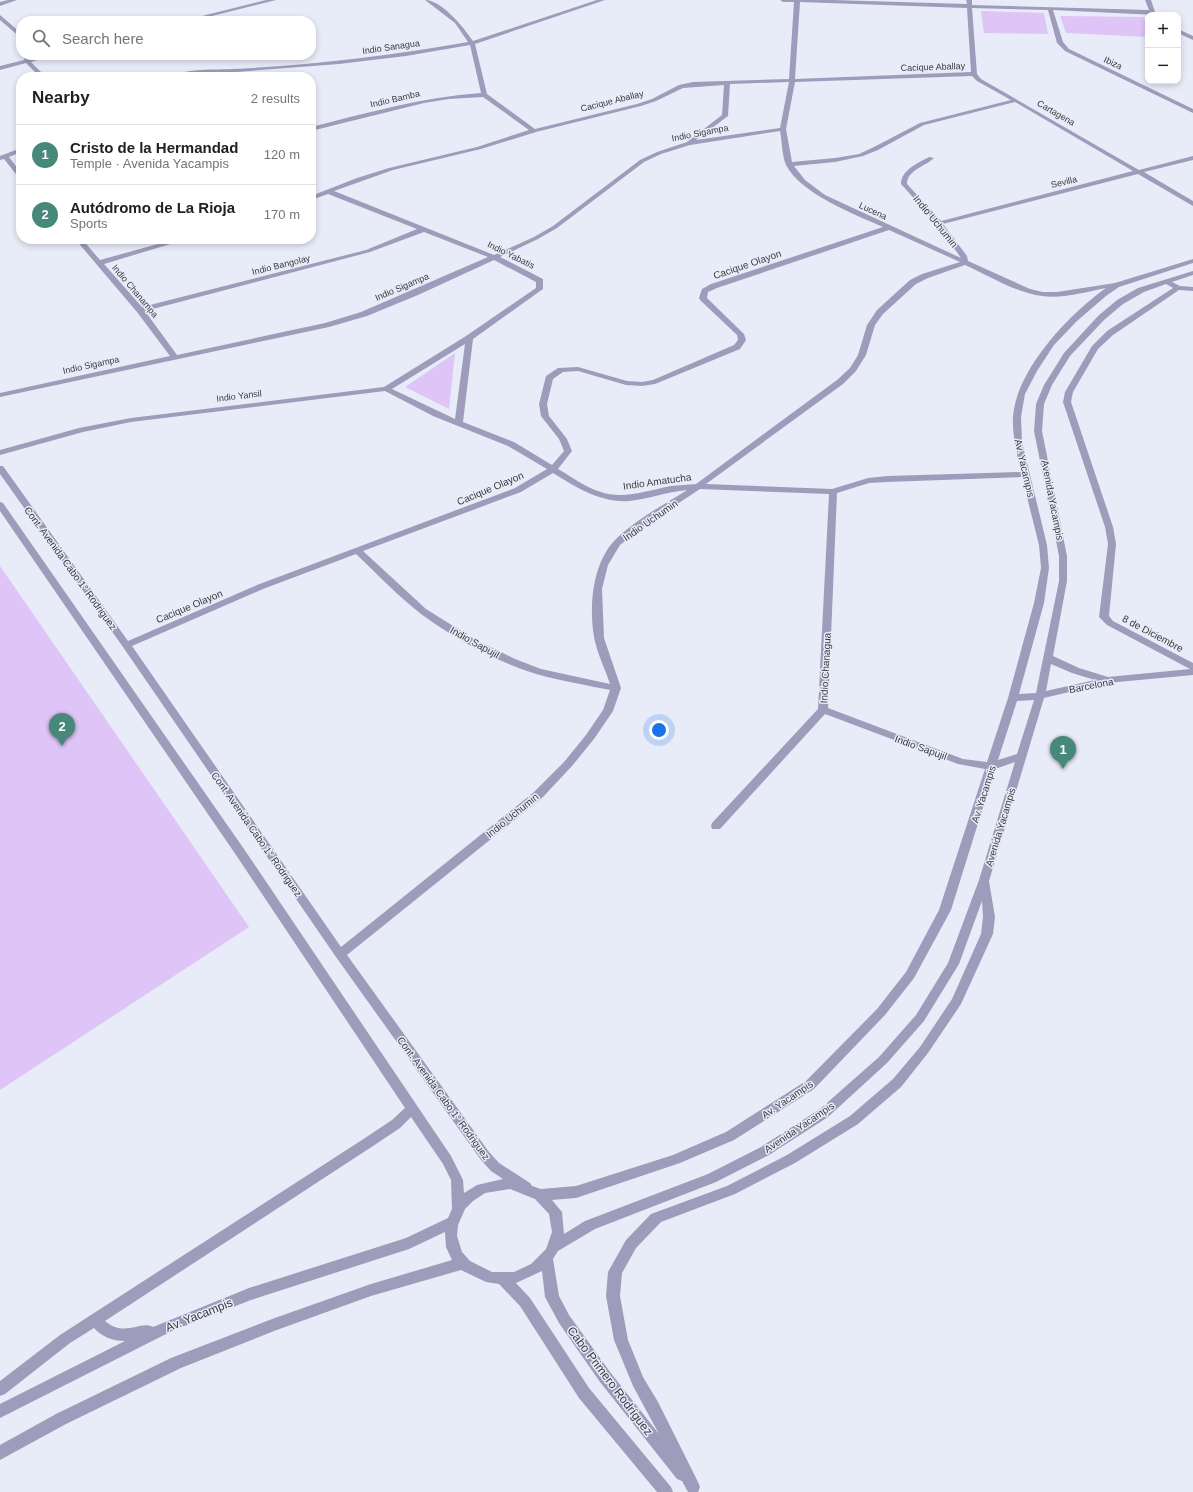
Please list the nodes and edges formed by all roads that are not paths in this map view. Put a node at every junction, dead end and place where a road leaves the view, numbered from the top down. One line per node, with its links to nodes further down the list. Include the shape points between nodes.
1 (14, 0): 9 (street)
2 (273, 0): 13 (street)
3 (428, 0): 18 (street, via 457,22)
4 (602, 0): 18 (street, Indio Sanagua)
5 (783, 0): 6 (street)
6 (797, 0): 8 (street); 25 (street, Lucena)
7 (1148, 0): 11 (street)
8 (969, 3): 10 (street); 24 (street)
9 (0, 4)
10 (1050, 8): 12 (street); 29 (street, Ibiza, via 1060,43 1067,50)
11 (1152, 12)
12 (1145, 13)
13 (206, 16)
14 (0, 17): 15 (street)
15 (16, 31)
16 (1181, 32): 17 (street)
17 (1193, 38)
18 (472, 43): 23 (street, Indio Sanagua, via 352,61); 27 (street)
19 (22, 60): 21 (street)
20 (29, 60): 22 (street)
21 (0, 68)
22 (37, 72)
23 (220, 72)
24 (974, 74): 25 (street, Cacique Aballay); 28 (street, Cartagena, via 979,80)
25 (792, 80): 26 (street, Cacique Aballay); 31 (street, Lucena)
26 (726, 82): 32 (street, Cacique Aballay, via 681,86 639,105); 33 (street, via 725,116)
27 (484, 95): 30 (street, Indio Bamba, via 424,101); 32 (street)
28 (1016, 100): 38 (street, via 908,129 862,155); 40 (street, Cartagena)
29 (1193, 112)
30 (316, 128)
31 (783, 129): 33 (street, Indio Sigampa); 38 (street, Lucena)
32 (534, 131): 41 (street, Cacique Aballay, via 479,148 391,169)
33 (689, 143): 49 (street, Indio Sigampa, via 642,161 555,227)
34 (16, 152): 35 (street)
35 (3, 157): 39 (street)
36 (931, 158): 44 (street, Indio Uchumin, via 909,172 904,184)
37 (1193, 158): 40 (street, Sevilla)
38 (790, 164): 45 (street, Lucena, via 803,181 823,196)
39 (16, 171)
40 (1139, 172): 43 (street, Cartagena); 44 (street, Sevilla)
41 (327, 191): 42 (street, Cacique Aballay); 46 (street, Indio Yabatis)
42 (316, 196)
43 (1193, 204)
44 (939, 222): 52 (street, Indio Uchumin, via 964,256)
45 (888, 228): 52 (street, Lucena); 66 (street, Cacique Olayon, via 705,291 703,298 740,334 742,340 737,347 655,382 642,384 626,383 578,369 560,370 549,378 543,404 545,416 563,439 568,451)
46 (424, 229): 49 (street, Indio Yabatis); 58 (street, Indio Bangolay, via 368,251)
47 (82, 244): 51 (street, Indio Chanampa)
48 (166, 244): 51 (street)
49 (494, 256): 59 (street, Indio Yabatis, via 536,279 540,282 539,289); 60 (street, Indio Sigampa, via 364,314 326,325)
50 (1193, 261): 55 (street, Av. Yacampis)
51 (99, 263): 58 (street, Indio Chanampa)
52 (965, 263): 55 (street, Lucena, via 1022,288 1044,294); 68 (street, Indio Uchumin, via 913,282 880,312 871,325 862,355 840,382)
53 (1193, 273): 54 (street, Avenida Yacampis)
54 (1165, 281): 56 (street); 73 (street, Avenida Yacampis, via 1120,302 1101,318 1066,355 1040,404 1038,431 1063,556 1063,580)
55 (1116, 285): 67 (street, Av. Yacampis, via 1074,319 1051,344 1021,394 1017,417 1018,442)
56 (1178, 288): 57 (street); 74 (street, 8 de Diciembre, via 1110,333 1095,348 1069,392 1067,402 1112,544 1104,617 1110,624)
57 (1193, 289)
58 (140, 310): 60 (street, Indio Chanampa)
59 (469, 338): 61 (street, Indio Yansil); 63 (street)
60 (175, 358): 62 (street, Indio Sigampa)
61 (386, 389): 63 (street, Indio Amatucha); 64 (street, Indio Yansil, via 131,420 82,430)
62 (0, 395)
63 (459, 423): 66 (street, Indio Amatucha, via 511,444)
64 (0, 453)
65 (0, 468): 72 (street, Cont. Avenida Cabo 1° Rodriguez)
66 (553, 469): 68 (street, Indio Amatucha, via 584,488 612,497 629,498); 71 (street, Cacique Olayon, via 518,490)
67 (1027, 474): 69 (street, Indio Amatucha, via 887,479 868,481); 79 (street, Av. Yacampis, via 1043,545 1045,568 1039,603)
68 (698, 486): 69 (street, Indio Amatucha); 77 (street, Indio Uchumin, via 617,543 604,565 597,588 599,638)
69 (833, 492): 80 (street, Indio Chanagua)
70 (0, 505): 86 (street, Cont. Avenida Cabo 1° Rodriguez, via 240,852)
71 (358, 551): 72 (street, Cacique Olayon, via 260,587); 77 (street, Indio Sapujil, via 433,618 471,640 507,659 538,671)
72 (126, 645): 85 (street, Cont. Avenida Cabo 1° Rodriguez)
73 (1047, 657): 76 (street, via 1081,674); 78 (street, Avenida Yacampis)
74 (1193, 667)
75 (1193, 672): 76 (street, Barcelona)
76 (1107, 680): 78 (street, Barcelona)
77 (616, 688): 85 (street, Indio Uchumin, via 608,711 590,737 538,795)
78 (1040, 696): 79 (street, Barcelona); 81 (street, Avenida Yacampis)
79 (1013, 698): 82 (street, Av. Yacampis)
80 (823, 710): 82 (street, Indio Sapujil, via 962,762); 83 (street, Indio Chanagua)
81 (1021, 756): 82 (street, Indio Sapujil); 84 (street, Avenida Yacampis)
82 (992, 766): 88 (street, Av. Yacampis, via 945,910 910,975 881,1012 810,1085 730,1136 676,1159 576,1192)
83 (716, 826)
84 (984, 880): 91 (street, Avenida Yacampis, via 953,964 920,1018 883,1060 824,1112 765,1151 712,1178 590,1225); 100 (street, via 989,917 987,934 957,1001 924,1050 897,1083 854,1120 791,1159 731,1190 656,1218 631,1244 615,1272 613,1296 621,1340 638,1381)
85 (340, 954): 87 (street, Cont. Avenida Cabo 1° Rodriguez, via 485,1156 495,1167)
86 (412, 1109): 89 (street, Cont. Avenida Cabo 1° Rodriguez, via 447,1160 457,1180); 95 (street, via 396,1124 369,1142)
87 (526, 1187): 88 (street); 89 (street, via 510,1183 492,1185 476,1191)
88 (541, 1195): 91 (street, via 551,1205 556,1218 558,1232)
89 (458, 1208): 90 (street)
90 (452, 1222): 93 (street, via 450,1237 454,1251); 96 (street, Av. Yacampis, via 409,1243 256,1292)
91 (555, 1246): 92 (street)
92 (547, 1259): 94 (street, via 535,1270); 100 (street, Cabo Primero Rodríguez, via 552,1297 564,1319 615,1390)
93 (463, 1263): 94 (street, via 475,1272); 99 (street, via 371,1290 176,1363 61,1419)
94 (503, 1279): 101 (street, via 525,1302 584,1393)
95 (95, 1319): 96 (street, via 101,1328 114,1334 137,1335); 97 (street, via 64,1339)
96 (179, 1322): 98 (street, Av. Yacampis)
97 (0, 1389)
98 (0, 1411)
99 (0, 1453)
100 (695, 1489)
101 (666, 1492)

